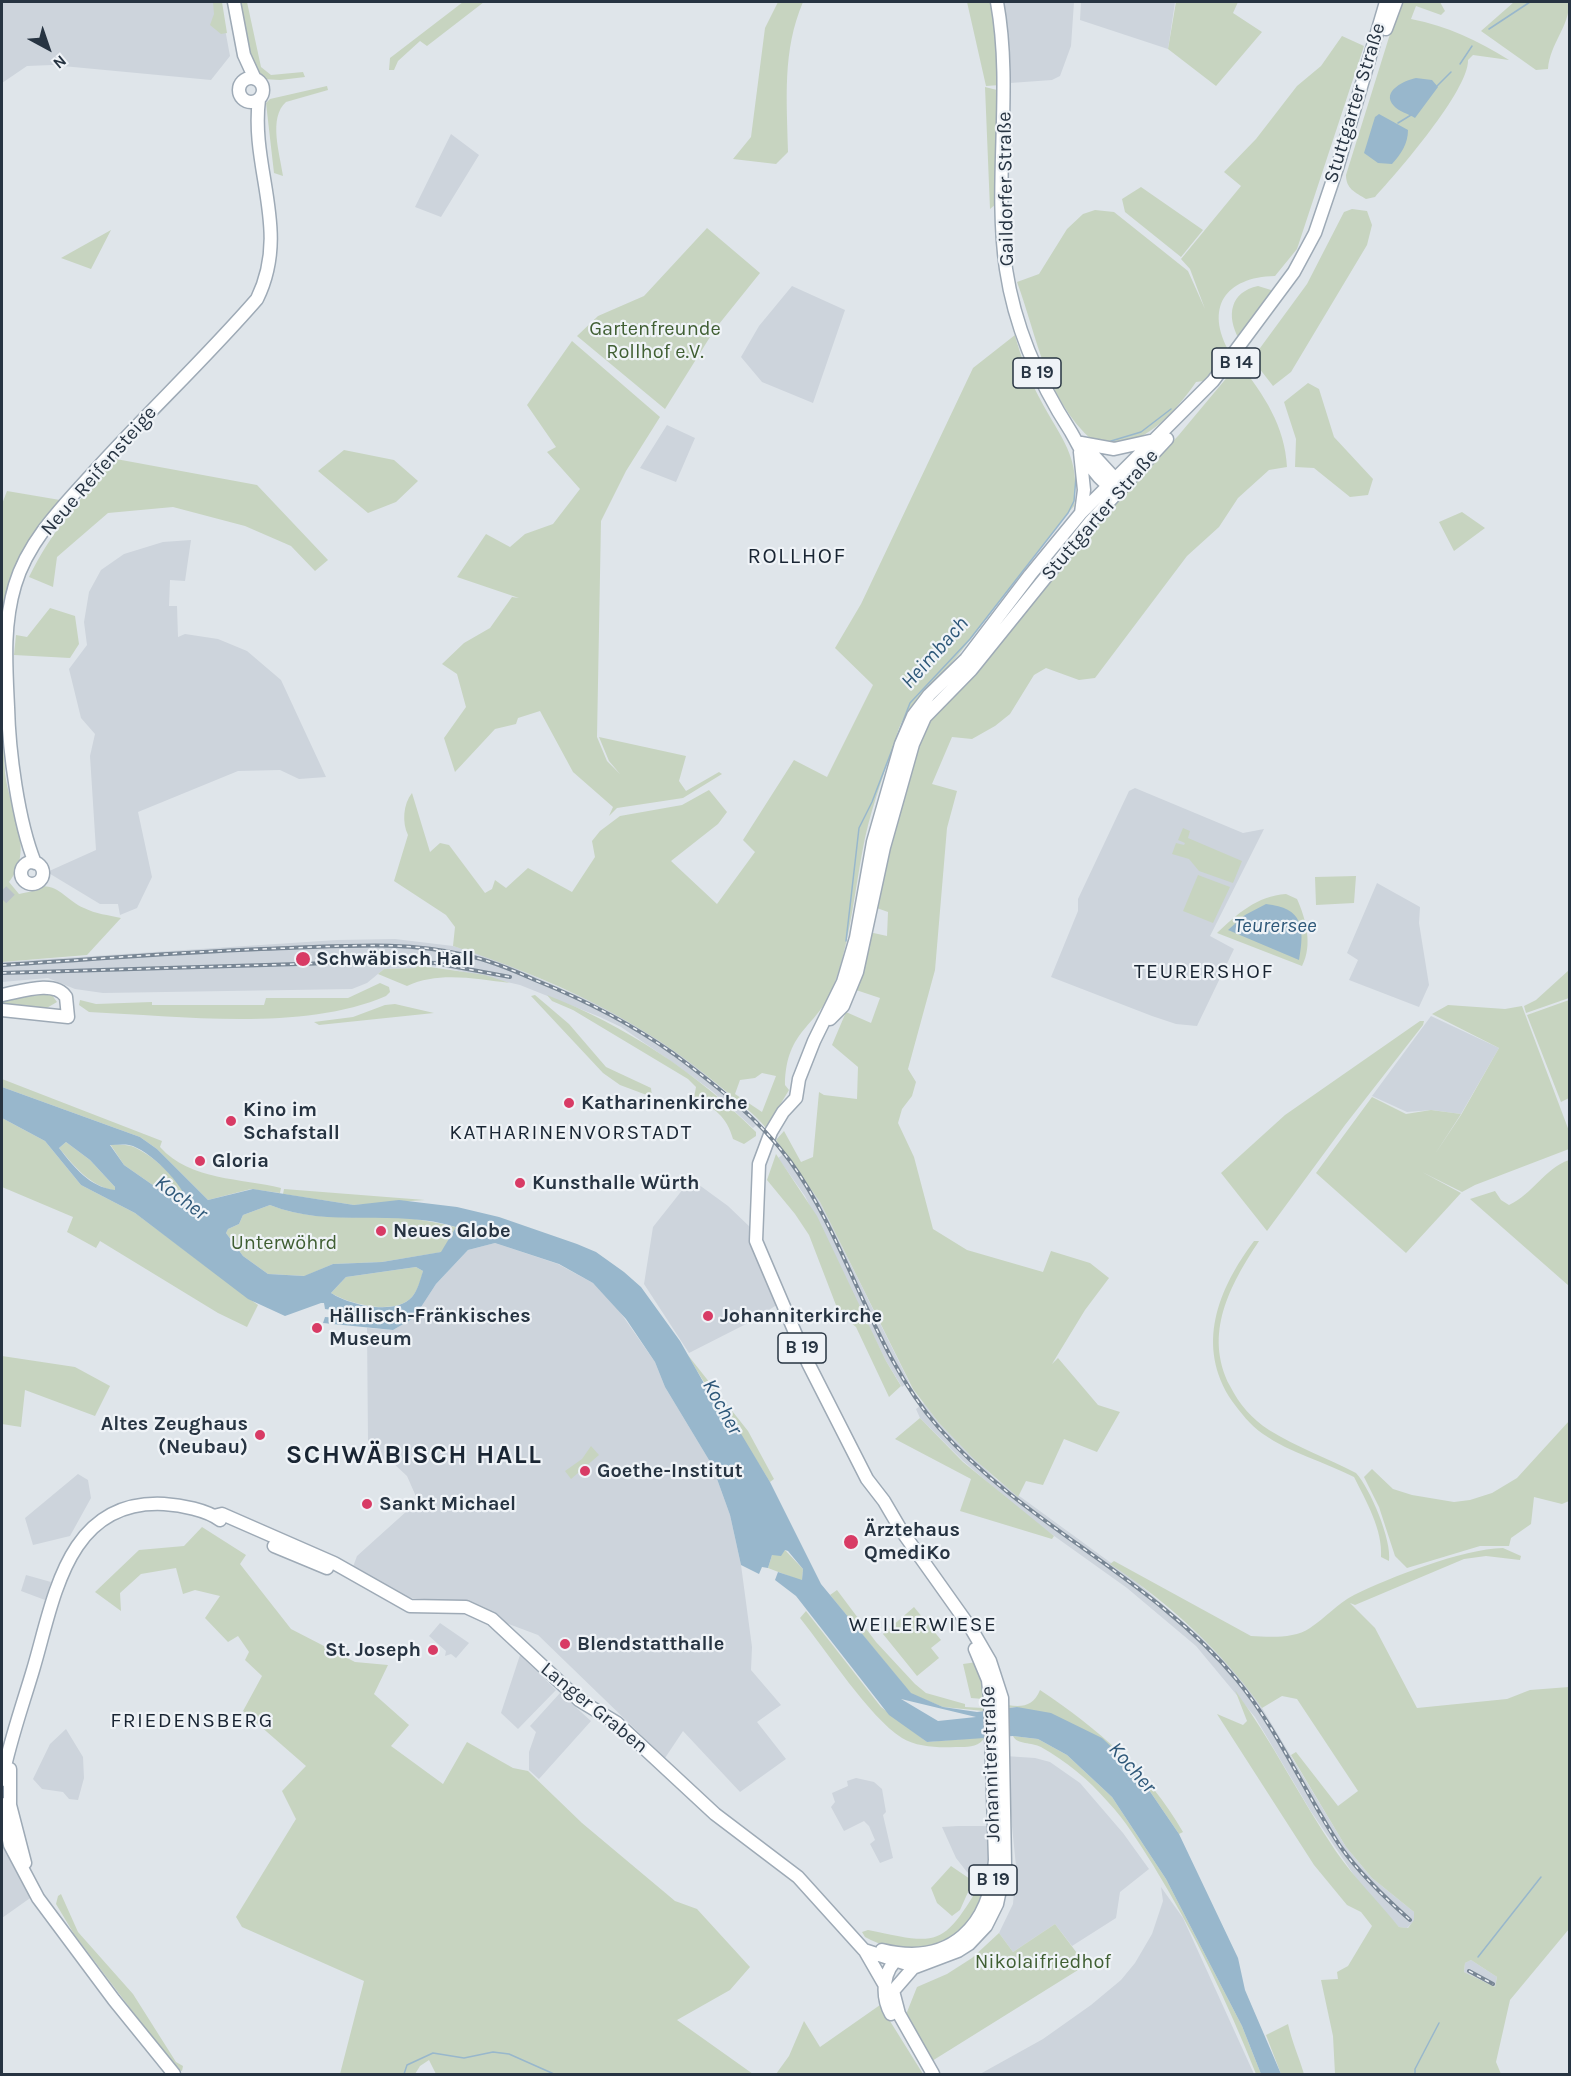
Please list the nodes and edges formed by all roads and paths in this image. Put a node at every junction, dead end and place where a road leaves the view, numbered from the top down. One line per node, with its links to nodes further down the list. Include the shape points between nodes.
1 (234, 2): 5 (main road)
2 (997, 2): 10 (main road, Gaildorfer Straße / B 19, via 1003,88 1006,269 1031,362 1051,403)
3 (1386, 2): 9 (main road, Stuttgarter Straße / B 14, via 1338,165 1315,233 1301,260 1239,348)
4 (1396, 2): 11 (main road, Stuttgarter Straße / B 14, via 1340,181 1311,254 1288,292 1224,377)
5 (250, 80): 6 (main road, Neue Reifensteige, via 263,89); 7 (main road, Neue Reifensteige, via 239,91)
6 (259, 99): 7 (main road); 8 (main road, Neue Reifensteige)
7 (246, 101): 8 (main road, Neue Reifensteige)
8 (258, 130): 13 (main road, Neue Reifensteige, via 273,231 271,263 257,298 65,504 33,547 15,583 5,648 9,736)
9 (1158, 437): 10 (main road, B 14, via 1121,448); 11 (main road, B 14)
10 (1077, 441): 11 (main road, Gaildorfer Straße / B 19); 12 (main road, via 1084,490)
11 (1114, 484): 12 (main road, B 19); 16 (main road, Stuttgarter Straße / B 19, via 1091,521 971,670 925,717 913,744 884,848 857,972 843,1006)
12 (1082, 513): 16 (main road, B 19, via 966,659 929,694 913,716 873,842 856,938 843,982)
13 (30, 863): 13 (main road, via 42,869 41,878 34,884 19,884 21,870)
14 (2, 995): 15 (main road, via 56,988 66,997 68,1017)
15 (2, 1010)
16 (819, 1030): 22 (main road, Johanniterstraße / B 19, via 801,1071 796,1098 771,1132 759,1164 756,1241 813,1374 878,1506 978,1654 996,1699)
17 (214, 1516): 18 (main road, Langer Graben, via 222,1514); 19 (main road); 21 (main road, via 168,1504 145,1504 113,1515 86,1534 74,1548 55,1590)
18 (333, 1563): 19 (main road); 20 (main road, Langer Graben)
19 (320, 1566): 20 (main road)
20 (368, 1582): 27 (main road, Langer Graben, via 410,1606 466,1607 492,1618 572,1695 618,1723 715,1814 798,1877)
21 (18, 1720): 23 (main road); 24 (main road)
22 (998, 1746): 29 (main road, Johanniterstraße / B 19, via 995,1860 987,1901 963,1937 934,1952); 30 (main road, Johanniterstraße / B 19, via 1005,1866 997,1904 986,1926 969,1944)
23 (2, 1780)
24 (4, 1812): 25 (main road); 26 (main road, via 15,1828)
25 (6, 1843): 26 (main road)
26 (35, 1893): 32 (main road)
27 (851, 1936): 28 (main road, Langer Graben); 29 (main road, Langer Graben)
28 (864, 1950): 29 (main road, Langer Graben); 31 (main road)
29 (893, 1956): 30 (main road, Langer Graben); 31 (main road, via 887,1971)
30 (921, 1963): 31 (main road, B 19)
31 (889, 1988): 33 (main road, via 889,2011)
32 (174, 2074)
33 (933, 2074)

